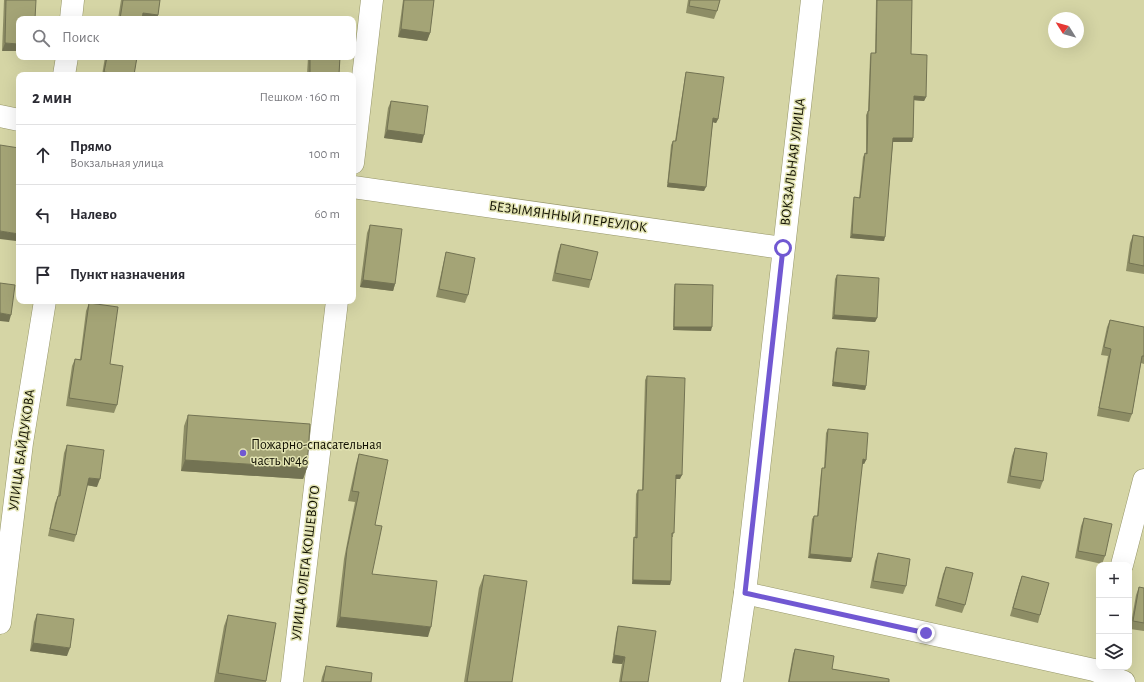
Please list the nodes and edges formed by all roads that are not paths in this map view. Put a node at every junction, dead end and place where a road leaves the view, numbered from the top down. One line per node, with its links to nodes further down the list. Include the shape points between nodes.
1 (73, 0): 4 (street)
2 (372, 0): 9 (street)
3 (812, 0): 11 (street, ВОКЗАЛЬНАЯ УЛИЦА)
4 (71, 16)
5 (66, 60): 6 (street)
6 (64, 72)
7 (0, 116): 8 (street)
8 (16, 119)
9 (356, 137)
10 (356, 187): 11 (street, БЕЗЫМЯННЫЙ ПЕРЕУЛОК)
11 (783, 248): 16 (street, ВОКЗАЛЬНАЯ УЛИЦА)
12 (45, 304): 17 (street, УЛИЦА БАЙДУКОВА, via 22,443)
13 (337, 304): 19 (street, УЛИЦА ОЛЕГА КОШЕВОГО)
14 (1144, 480): 15 (street)
15 (1123, 562)
16 (745, 593): 18 (street); 20 (street, ВОКЗАЛЬНАЯ УЛИЦА)
17 (0, 623)
18 (1095, 668): 21 (street)
19 (292, 682)
20 (732, 682)
21 (1124, 682)

